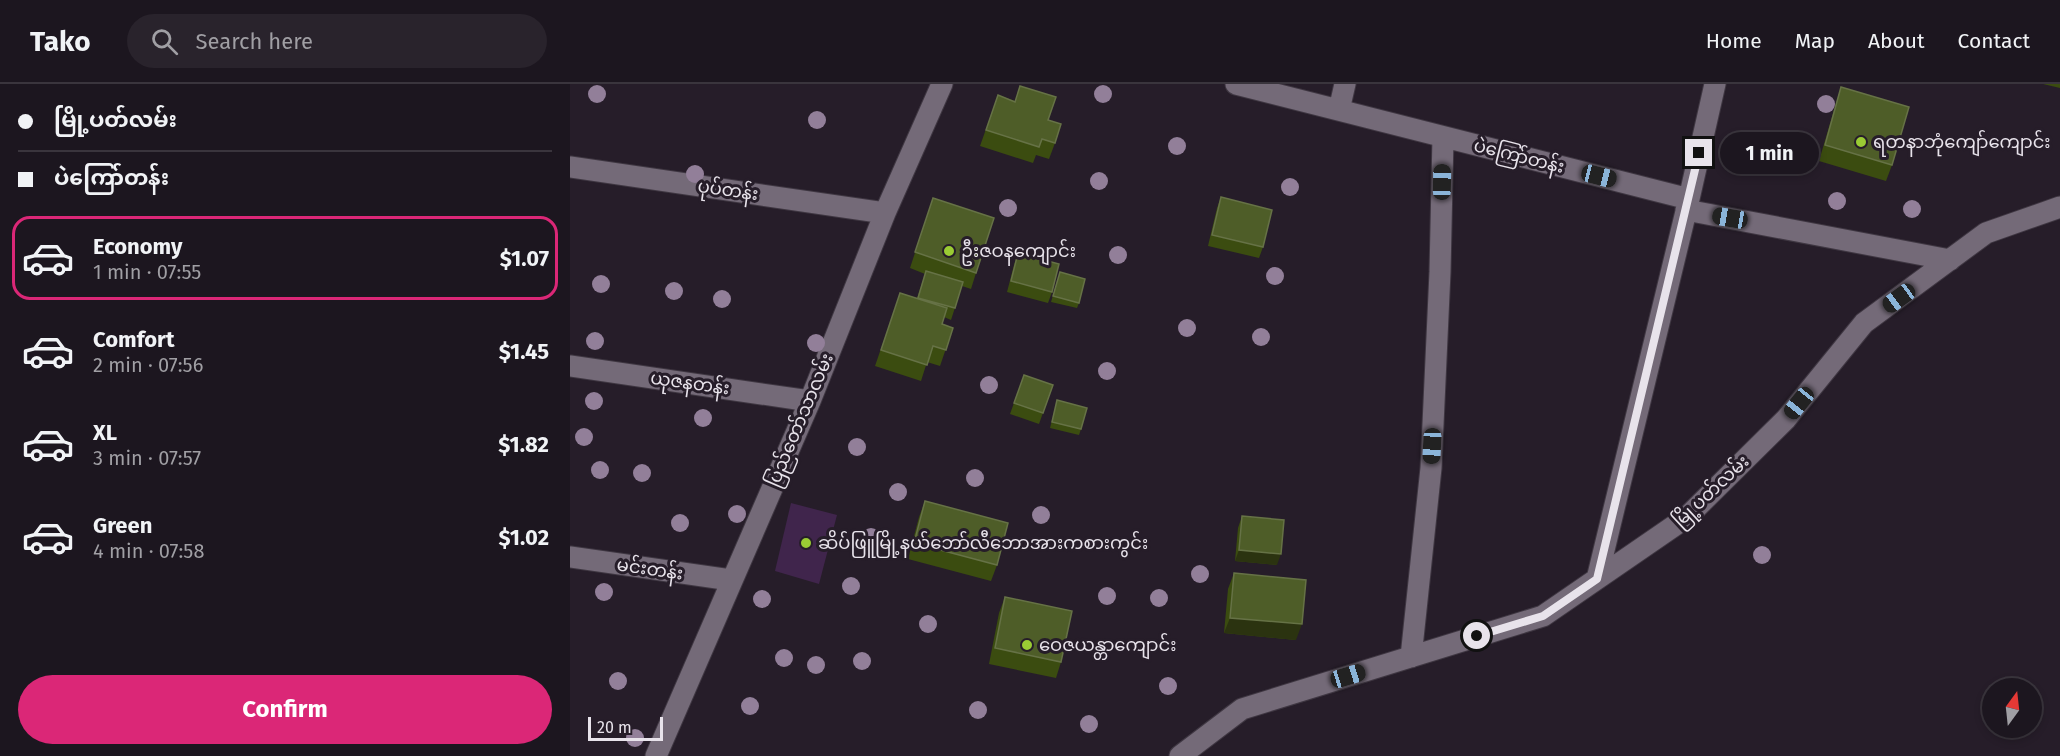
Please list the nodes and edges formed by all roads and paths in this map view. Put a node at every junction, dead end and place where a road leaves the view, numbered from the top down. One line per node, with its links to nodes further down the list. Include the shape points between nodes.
1 (942, 84): 10 (street, ပြည်တော်သာလမ်း)
2 (1236, 84): 5 (street, ပဲကြော်တန်း)
3 (1345, 84): 5 (street)
4 (1715, 84): 8 (street)
5 (1339, 110): 6 (street, ပဲကြော်တန်း)
6 (1443, 137): 8 (street, ပဲကြော်တန်း); 17 (street, via 1431,468)
7 (570, 167): 10 (street, ပုပ်တန်း)
8 (1688, 204): 11 (street, ပဲကြော်တန်း); 15 (street)
9 (2060, 207): 11 (street, မြို့ပတ်လမ်း, via 1986,233)
10 (885, 213): 13 (street, ပြည်တော်သာလမ်း)
11 (1950, 260): 15 (street, မြို့ပတ်လမ်း, via 1864,323 1786,419 1687,517)
12 (570, 366): 13 (street, ယုဇနတန်း)
13 (810, 401): 16 (street, ပြည်တော်သာလမ်း)
14 (570, 557): 16 (street, မင်းတန်း)
15 (1597, 579): 17 (street, မြို့ပတ်လမ်း, via 1543,616)
16 (731, 580): 18 (street, ပြည်တော်သာလမ်း)
17 (1411, 657): 19 (street, မြို့ပတ်လမ်း, via 1242,709)
18 (656, 756)
19 (1180, 756)

